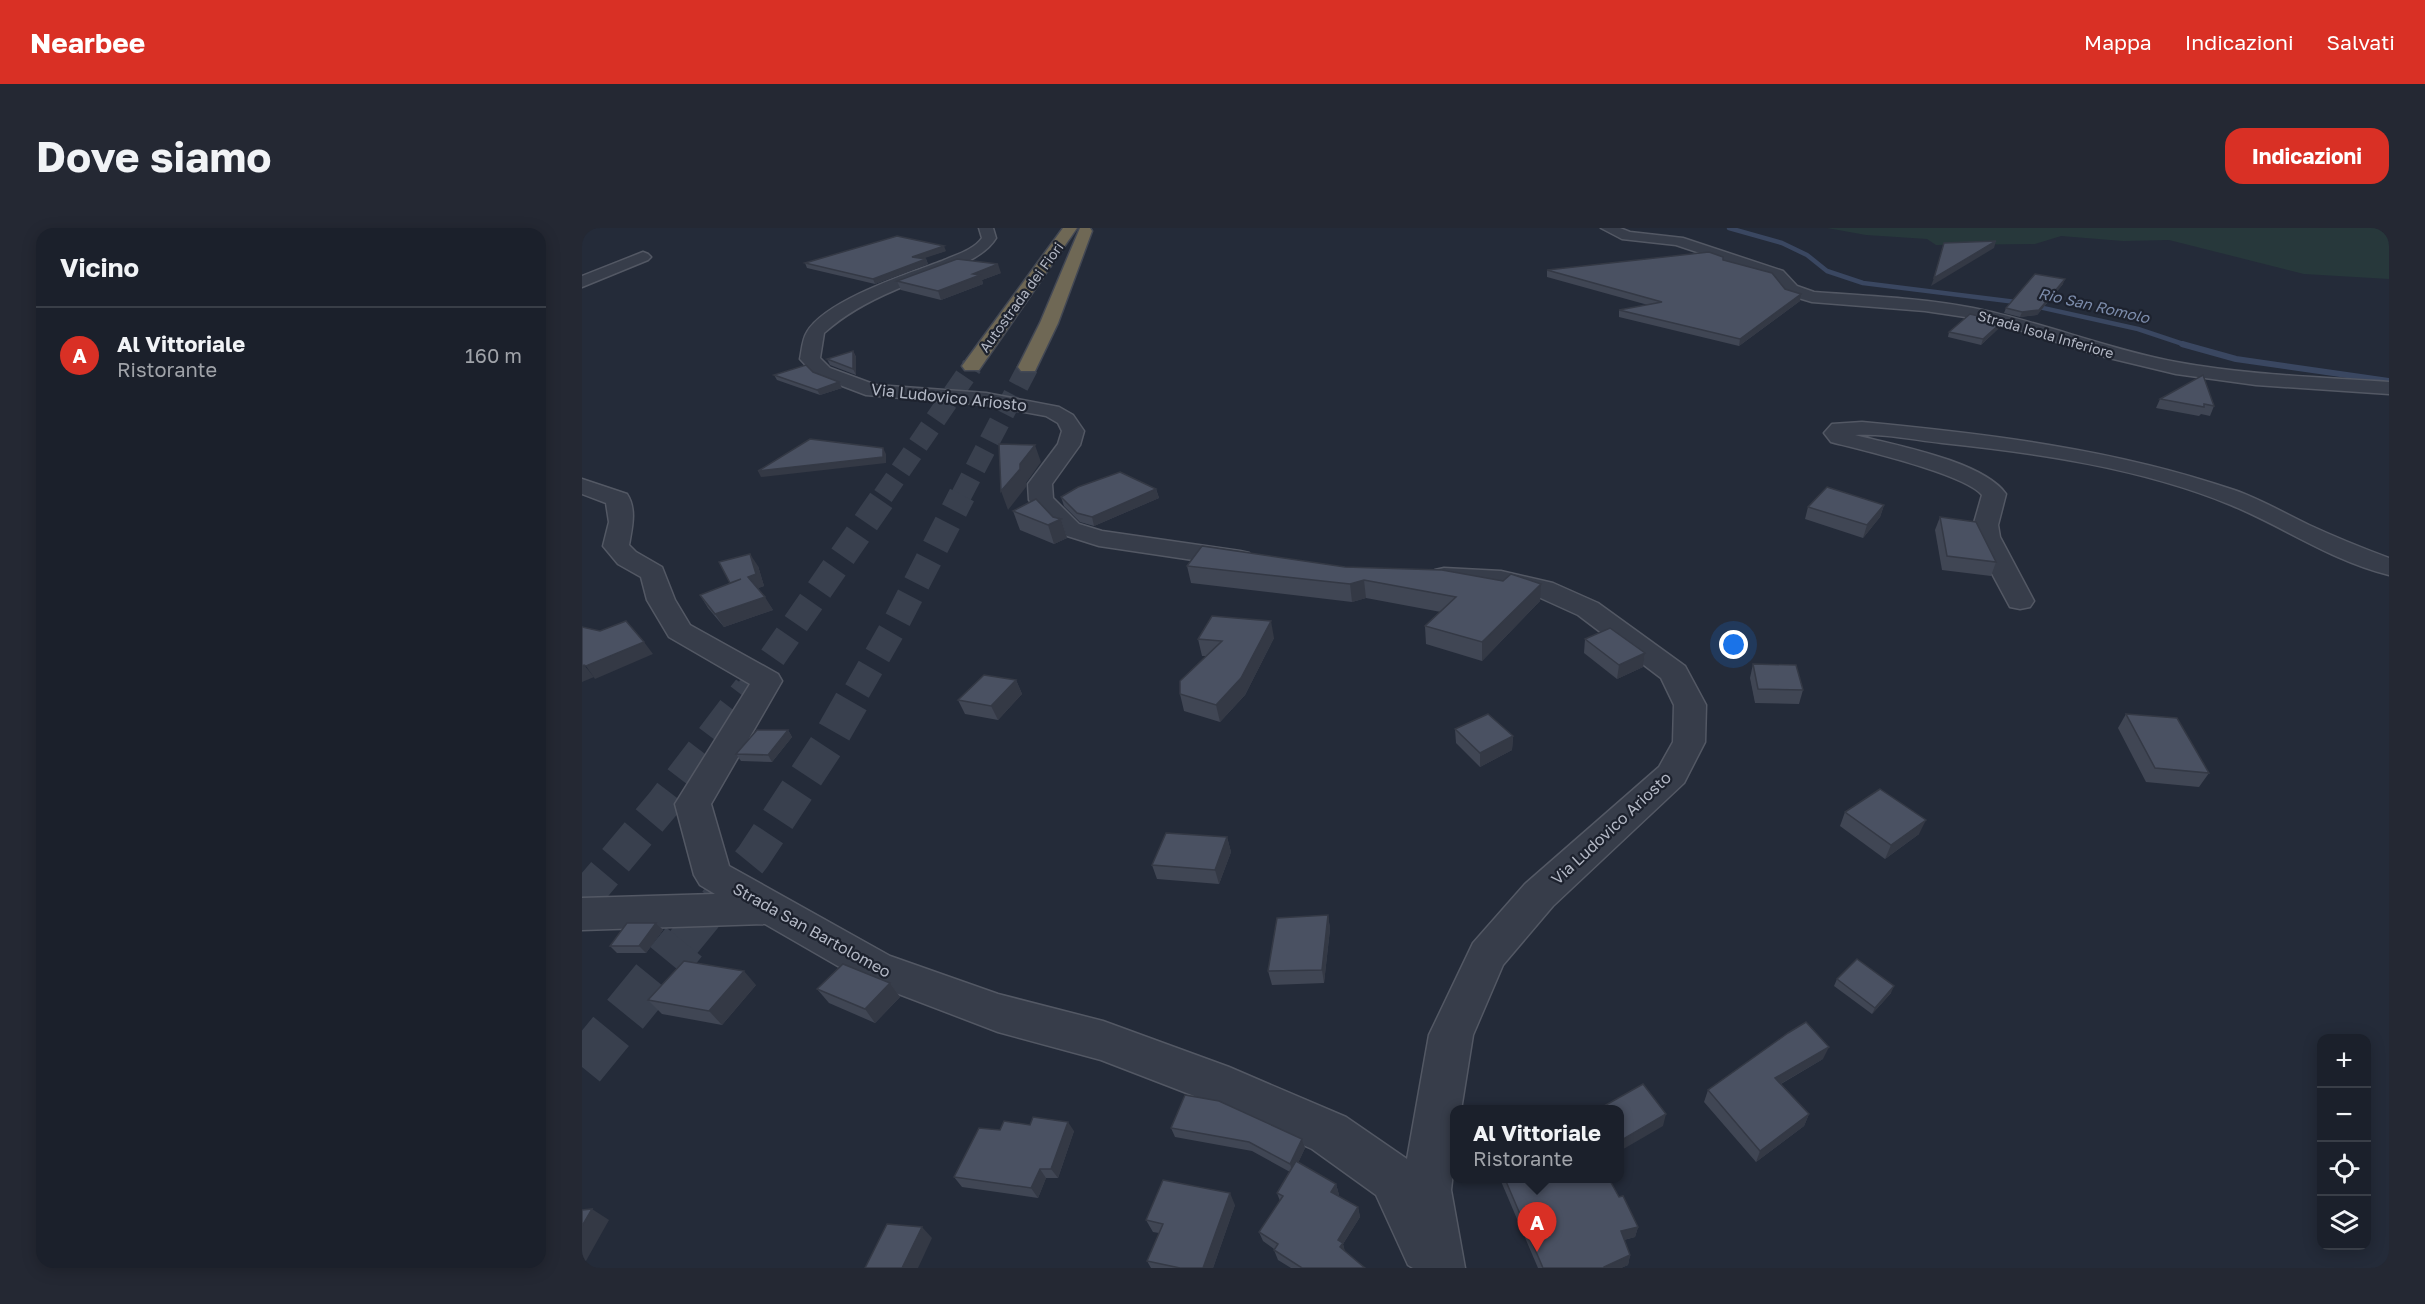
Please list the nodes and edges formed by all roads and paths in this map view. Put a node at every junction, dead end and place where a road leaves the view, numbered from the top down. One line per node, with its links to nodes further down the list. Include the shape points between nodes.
1 (986, 228): 11 (street, Via Ludovico Ariosto, via 989,238 984,246 967,256 850,305 817,330 810,359 824,372 873,391 986,399 1052,411 1066,419 1073,431 1069,445 1040,484 1041,500 1070,529 1099,538)
2 (1070, 228): 7 (highway, Autostrada dei Fiori)
3 (1086, 228): 8 (highway, Autostrada dei Fiori)
4 (1608, 228): 9 (street, Strada Isola Inferiore, via 1627,236 1678,241 1725,256 1777,274 1791,290 1812,297 1972,313 2176,368 2256,379)
5 (643, 257): 6 (street)
6 (582, 282)
7 (972, 366)
8 (1028, 367)
9 (2389, 388)
10 (582, 486): 15 (street, Strada San Bartolomeo, via 618,499 621,522 616,546 627,558 653,573 661,600 679,631 767,681 693,804 713,875)
11 (1264, 562)
12 (2389, 567): 14 (street, via 2311,535 2257,507 2156,474 2003,444 1862,428 1840,429 1835,433 1969,474 1990,487 1994,495 1985,530)
13 (1418, 576): 17 (street, Via Ludovico Ariosto, via 1501,579 1543,589 1588,609 1674,673 1690,705 1689,742 1672,775 1539,895 1487,956 1451,1035 1427,1190)
14 (2020, 601)
15 (768, 908): 16 (street); 17 (street, Strada San Bartolomeo, via 876,968 998,1013 1103,1041 1213,1082 1329,1133 1393,1178)
16 (582, 914)
17 (1437, 1268)

